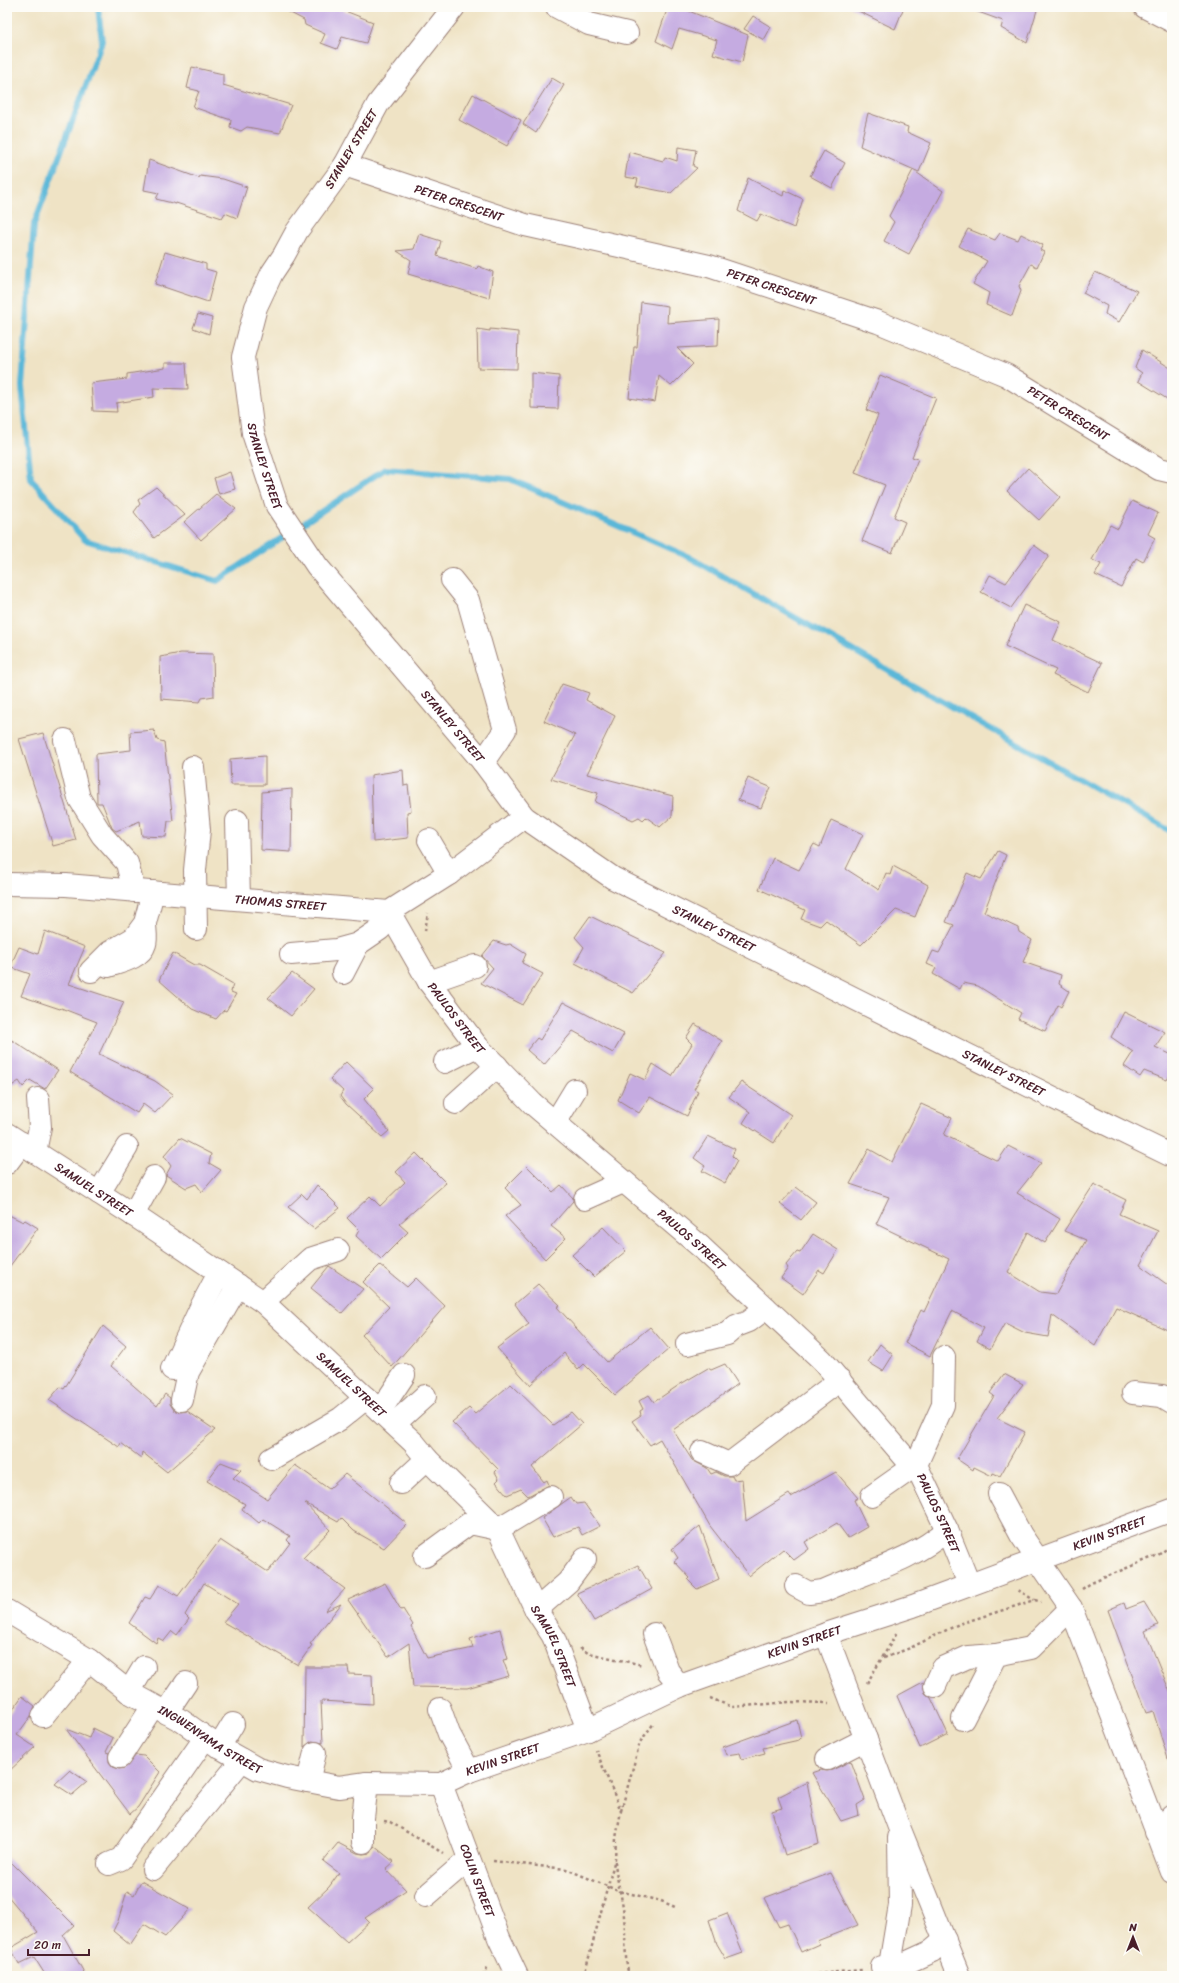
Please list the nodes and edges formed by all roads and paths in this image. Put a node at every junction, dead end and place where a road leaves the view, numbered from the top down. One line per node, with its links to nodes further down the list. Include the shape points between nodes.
1 (454, 7): 6 (street, STANLEY STREET, via 378,104)
2 (557, 7): 5 (street, via 588,24)
3 (1145, 7): 4 (street)
4 (1172, 21)
5 (627, 33)
6 (345, 165): 7 (street, PETER CRESCENT, via 525,225 709,266 878,322 1006,375 1159,469); 10 (street, STANLEY STREET, via 297,232 272,273 256,307 243,357 253,433 277,506 317,566)
7 (1172, 472)
8 (452, 580): 10 (street, via 468,600 505,730)
9 (65, 740): 17 (street, via 79,798 102,835 127,863)
10 (482, 762): 12 (street, STANLEY STREET)
11 (193, 767): 18 (street, via 198,830)
12 (524, 817): 15 (street); 37 (street, STANLEY STREET, via 613,878)
13 (237, 821): 19 (street)
14 (429, 840): 15 (street)
15 (449, 874): 20 (street)
16 (7, 884): 17 (street, THOMAS STREET)
17 (144, 891): 18 (street, THOMAS STREET); 21 (street)
18 (197, 896): 19 (street, THOMAS STREET); 22 (street)
19 (239, 899): 20 (street, THOMAS STREET)
20 (389, 912): 23 (street, via 380,929); 27 (street, PAULOS STREET)
21 (145, 923)
22 (196, 929)
23 (358, 944): 24 (street, via 336,950); 26 (street)
24 (292, 954)
25 (475, 966): 27 (street)
26 (343, 973)
27 (429, 982): 28 (street, PAULOS STREET)
28 (477, 1046): 29 (street); 30 (street, PAULOS STREET)
29 (445, 1062)
30 (497, 1066): 33 (street); 34 (street, PAULOS STREET)
31 (575, 1090): 34 (street)
32 (38, 1099): 35 (street, via 40,1127)
33 (456, 1103)
34 (555, 1123): 40 (street, PAULOS STREET)
35 (21, 1143): 38 (street); 41 (street, SAMUEL STREET)
36 (127, 1148): 41 (street)
37 (1172, 1156)
38 (7, 1163)
39 (154, 1177): 43 (street)
40 (624, 1182): 42 (street); 48 (street, PAULOS STREET, via 701,1247)
41 (99, 1193): 43 (street, SAMUEL STREET)
42 (586, 1199)
43 (133, 1215): 45 (street, SAMUEL STREET)
44 (338, 1250): 47 (street, via 310,1259)
45 (220, 1273): 46 (street, SAMUEL STREET); 51 (street, via 201,1306)
46 (238, 1285): 47 (street, SAMUEL STREET); 56 (street, via 188,1372)
47 (263, 1302): 58 (street, SAMUEL STREET)
48 (766, 1308): 49 (street, via 727,1334); 53 (street, PAULOS STREET)
49 (687, 1344)
50 (944, 1357): 62 (street, via 943,1405)
51 (172, 1369)
52 (404, 1375): 58 (street)
53 (840, 1380): 59 (street, via 728,1464); 62 (street, PAULOS STREET, via 907,1460)
54 (1133, 1393): 57 (street, via 1162,1396)
55 (425, 1396): 58 (street)
56 (182, 1400)
57 (1172, 1402)
58 (380, 1411): 60 (street, SAMUEL STREET); 61 (street, via 340,1419)
59 (702, 1452)
60 (427, 1459): 63 (street); 68 (street, SAMUEL STREET)
61 (271, 1460)
62 (916, 1465): 65 (street); 69 (street, PAULOS STREET)
63 (401, 1483)
64 (999, 1494): 73 (street)
65 (872, 1496)
66 (552, 1497): 68 (street)
67 (1172, 1510): 73 (street, KEVIN STREET)
68 (498, 1529): 71 (street, via 470,1523); 77 (street, SAMUEL STREET)
69 (947, 1530): 74 (street, PAULOS STREET); 75 (street, via 932,1544 823,1592 809,1593)
70 (1172, 1545): 76 (path, via 1158,1555 1091,1583 1078,1592)
71 (425, 1556)
72 (586, 1559): 77 (street, via 568,1582)
73 (1037, 1559): 74 (street, KEVIN STREET); 76 (street)
74 (969, 1584): 80 (street, KEVIN STREET, via 913,1606)
75 (796, 1586)
76 (1071, 1608): 82 (street, via 1031,1648); 83 (path, via 1035,1600 959,1624); 112 (street)
77 (536, 1610): 81 (street, SAMUEL STREET)
78 (7, 1611): 84 (street, INGWENYAMA STREET)
79 (654, 1634): 86 (street)
80 (826, 1634): 86 (street, KEVIN STREET); 90 (street)
81 (553, 1636): 86 (path, via 563,1638 588,1653); 97 (street, SAMUEL STREET)
82 (996, 1655): 88 (street, via 968,1657 943,1668); 95 (street)
83 (883, 1659)
84 (89, 1660): 89 (street, INGWENYAMA STREET); 93 (street)
85 (144, 1667): 89 (street)
86 (674, 1679): 90 (path, via 732,1707 804,1702); 97 (street, KEVIN STREET)
87 (186, 1683): 91 (street)
88 (935, 1686)
89 (129, 1692): 91 (street, INGWENYAMA STREET)
90 (853, 1705): 98 (street)
91 (160, 1709): 99 (street, INGWENYAMA STREET); 101 (street)
92 (440, 1709): 104 (street, via 448,1734)
93 (43, 1716)
94 (658, 1717): 108 (path, via 640,1742)
95 (963, 1719)
96 (233, 1724): 99 (street)
97 (588, 1730): 104 (street, KEVIN STREET); 108 (path)
98 (866, 1739): 102 (street); 111 (street)
99 (212, 1743): 103 (street, INGWENYAMA STREET); 116 (street, via 121,1858)
100 (315, 1753): 105 (street)
101 (120, 1757)
102 (827, 1759)
103 (242, 1760): 105 (street, INGWENYAMA STREET, via 258,1769); 117 (street)
104 (469, 1771): 107 (street, KEVIN STREET)
105 (308, 1781): 106 (street, INGWENYAMA STREET, via 339,1787)
106 (367, 1783): 107 (street, INGWENYAMA STREET); 110 (street)
107 (441, 1784): 114 (street, COLIN STREET)
108 (621, 1811): 115 (path)
109 (1172, 1816): 112 (street)
110 (363, 1818): 113 (street); 114 (path, via 390,1822 439,1852)
111 (899, 1827): 123 (street); 124 (street, via 900,1905)
112 (1156, 1832): 118 (street)
113 (363, 1842)
114 (469, 1858): 119 (path, via 566,1869); 121 (street); 125 (street, COLIN STREET, via 499,1938)
115 (615, 1858): 119 (path); 120 (path)
116 (109, 1864)
117 (153, 1869)
118 (1172, 1872)
119 (607, 1886): 120 (path); 126 (path)
120 (619, 1891): 122 (path); 127 (path, via 624,1916 624,1947)
121 (426, 1896)
122 (675, 1907)
123 (945, 1940): 124 (street, via 932,1951); 129 (street)
124 (891, 1970): 128 (path)
125 (517, 1976)
126 (584, 1976)
127 (629, 1976)
128 (793, 1976)
129 (959, 1976)

